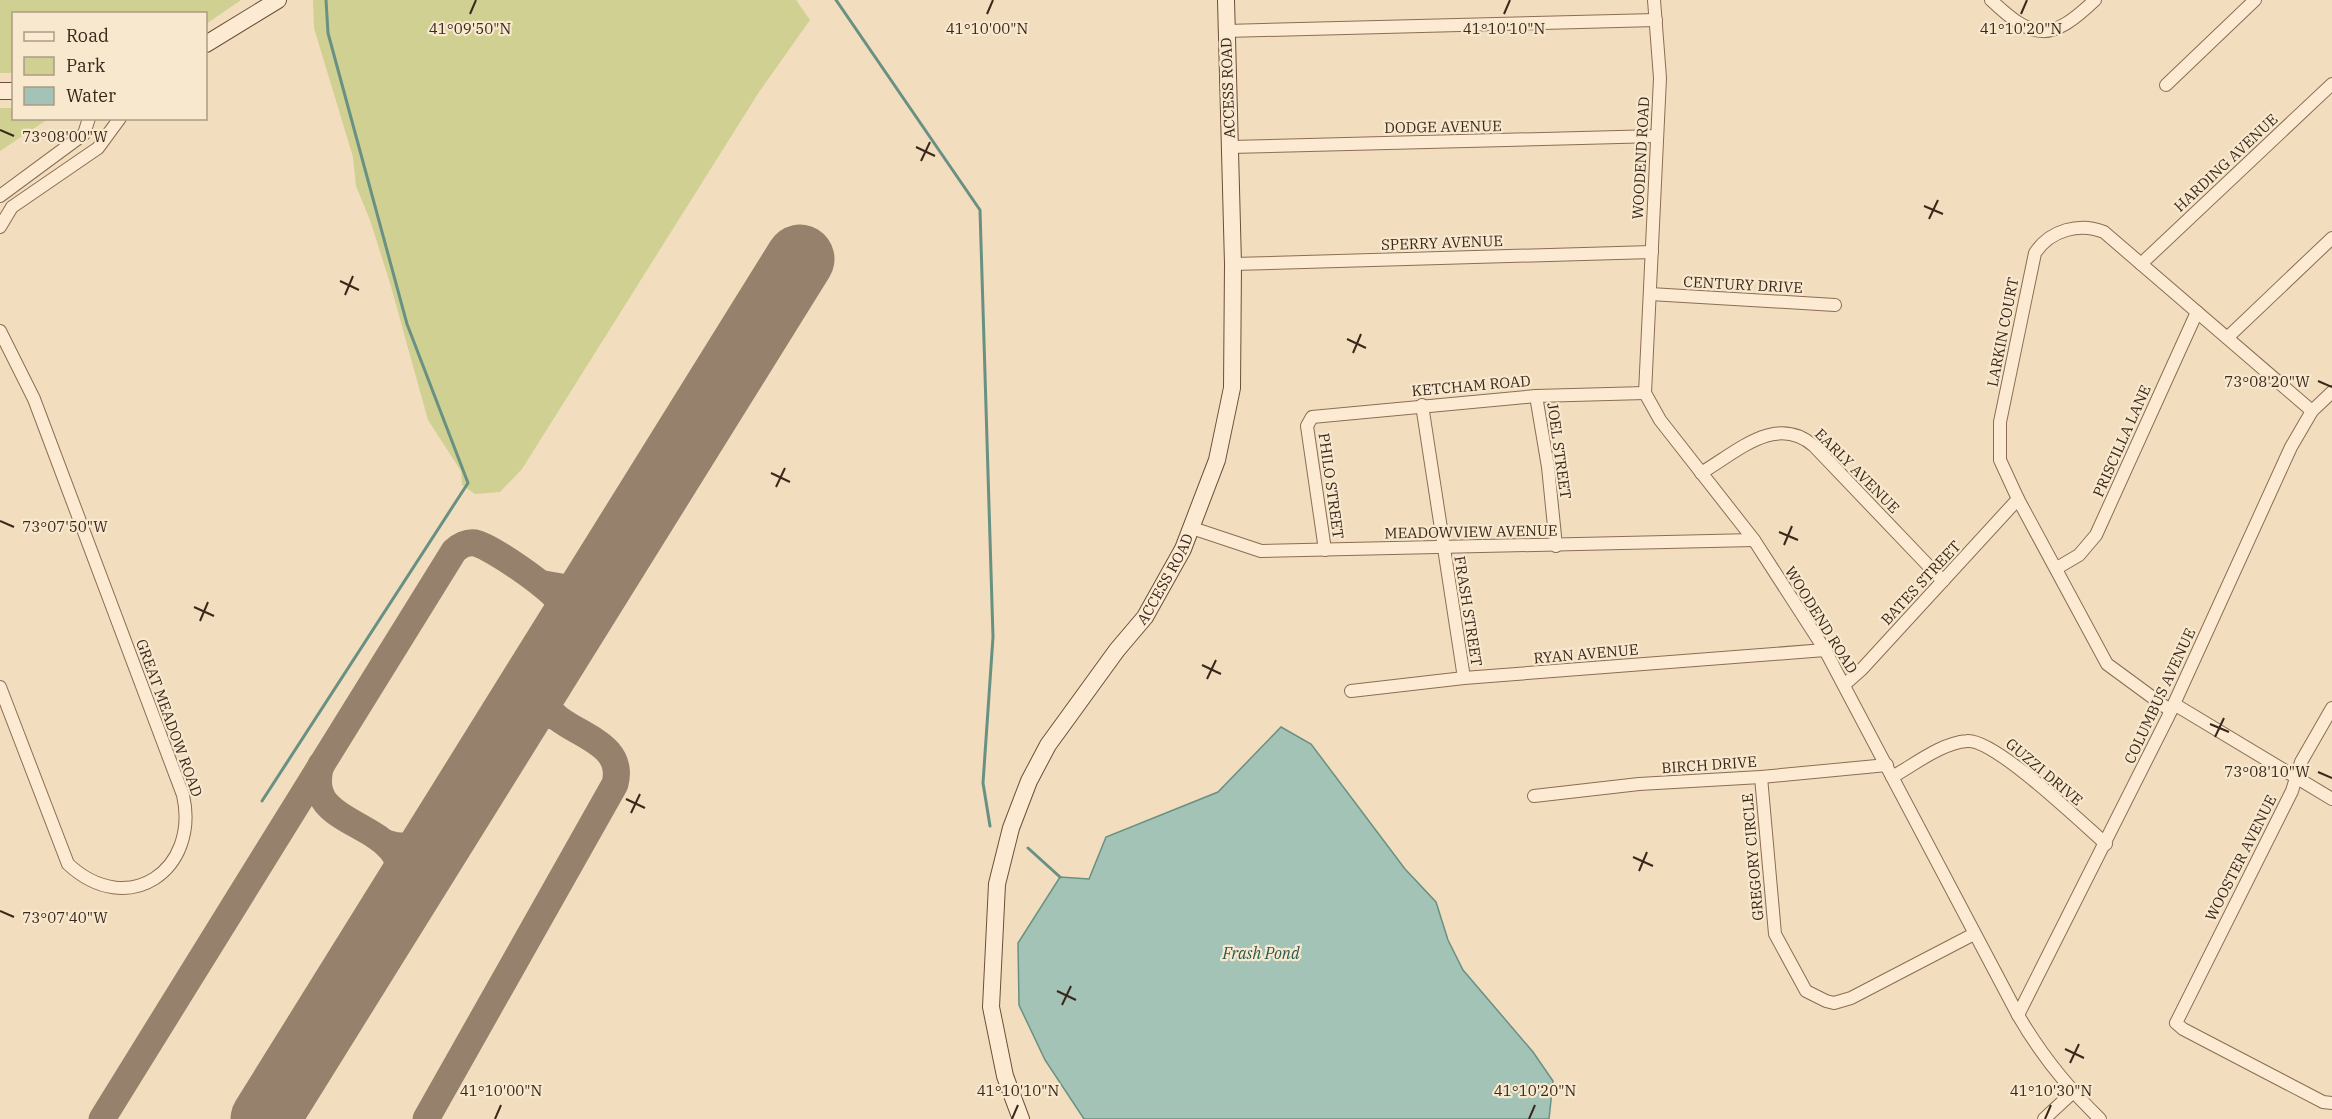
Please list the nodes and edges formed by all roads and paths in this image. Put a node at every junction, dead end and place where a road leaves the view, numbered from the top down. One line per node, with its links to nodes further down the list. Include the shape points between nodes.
1 (278, 0): 9 (main road)
2 (1226, 0): 8 (main road, ACCESS ROAD)
3 (1654, 0): 7 (street, WOODEND ROAD)
4 (1991, 0): 5 (street, via 2022,27 2046,31 2060,27)
5 (2095, 0)
6 (2255, 0): 11 (street)
7 (1656, 20): 8 (street); 14 (street, WOODEND ROAD)
8 (1226, 31): 15 (main road, ACCESS ROAD)
9 (207, 43)
10 (2332, 84): 21 (street, HARDING AVENUE)
11 (2166, 85)
12 (88, 120): 16 (street, via 84,134)
13 (119, 120): 17 (street, via 98,148 12,207)
14 (1658, 136): 15 (street, DODGE AVENUE); 19 (street, WOODEND ROAD)
15 (1230, 147): 20 (main road, ACCESS ROAD)
16 (0, 196)
17 (0, 227)
18 (2332, 238): 26 (street)
19 (1652, 252): 20 (street, SPERRY AVENUE); 22 (street, WOODEND ROAD)
20 (1233, 264): 35 (main road, ACCESS ROAD, via 1232,388 1217,460)
21 (2141, 264): 24 (street, LARKIN COURT); 34 (street, LARKIN COURT, via 2110,236 2088,226 2051,237 2035,253 1998,437 2000,460)
22 (1650, 294): 23 (street, CENTURY DRIVE); 28 (street, WOODEND ROAD)
23 (1835, 305)
24 (2197, 312): 26 (street, LARKIN COURT); 40 (street, PRISCILLA LANE, via 2096,535 2084,550)
25 (0, 331): 45 (street, GREAT MEADOW ROAD, via 34,399 183,795 188,815 177,855 166,870 129,890 111,889 68,864)
26 (2228, 337): 31 (street, LARKIN COURT)
27 (2332, 392): 31 (street, COLUMBUS AVENUE)
28 (1645, 393): 29 (street, KETCHAM ROAD); 33 (street, WOODEND ROAD, via 1660,420)
29 (1536, 396): 30 (street, KETCHAM ROAD); 37 (street, JOEL STREET)
30 (1422, 405): 32 (street, KETCHAM ROAD, via 1316,415); 38 (street, FRASH STREET)
31 (2312, 411): 47 (street, COLUMBUS AVENUE, via 2291,447)
32 (1307, 426): 39 (street, PHILO STREET)
33 (1701, 472): 36 (street, WOODEND ROAD); 41 (street, EARLY AVENUE, via 1772,433 1799,435)
34 (2018, 499): 40 (street, LARKIN COURT); 41 (street, BATES STREET)
35 (1192, 528): 39 (street, MEADOWVIEW AVENUE, via 1261,551); 59 (main road, ACCESS ROAD, via 1145,617 1048,745 1011,828 997,884 991,1007 1005,1076)
36 (1754, 540): 37 (street, MEADOWVIEW AVENUE); 42 (street, WOODEND ROAD)
37 (1556, 546): 38 (street, MEADOWVIEW AVENUE)
38 (1443, 547): 39 (street, MEADOWVIEW AVENUE); 43 (street, FRASH STREET)
39 (1325, 550)
40 (2057, 568): 47 (street, LARKIN COURT, via 2107,664)
41 (1944, 581): 44 (street, BATES STREET)
42 (1825, 650): 43 (street, RYAN AVENUE); 44 (street, WOODEND ROAD)
43 (1464, 678): 46 (street, RYAN AVENUE)
44 (1844, 685): 49 (street, WOODEND ROAD)
45 (0, 687)
46 (1351, 692)
47 (2173, 707): 51 (street, LARKIN COURT); 54 (street, COLUMBUS AVENUE)
48 (2332, 708): 51 (street, WOOSTER AVENUE)
49 (1890, 771): 50 (street, BIRCH DRIVE); 54 (street, GUZZI DRIVE, via 1952,745 1967,741 1983,743); 55 (street, WOODEND ROAD)
50 (1761, 777): 52 (street, BIRCH DRIVE); 55 (street, GREGORY CIRCLE, via 1775,934 1812,995 1834,1002 1851,998)
51 (2296, 778): 53 (street, LARKIN COURT); 58 (street, WOOSTER AVENUE, via 2176,1023 2323,1102)
52 (1534, 795)
53 (2332, 799)
54 (2106, 844): 56 (street, COLUMBUS AVENUE)
55 (1974, 934): 56 (street, WOODEND ROAD)
56 (2018, 1015): 57 (street, WOODEND ROAD, via 2042,1056)
57 (2072, 1093): 60 (street); 61 (street, WOODEND ROAD)
58 (2332, 1103)
59 (1021, 1119)
60 (2044, 1119)
61 (2100, 1119)

